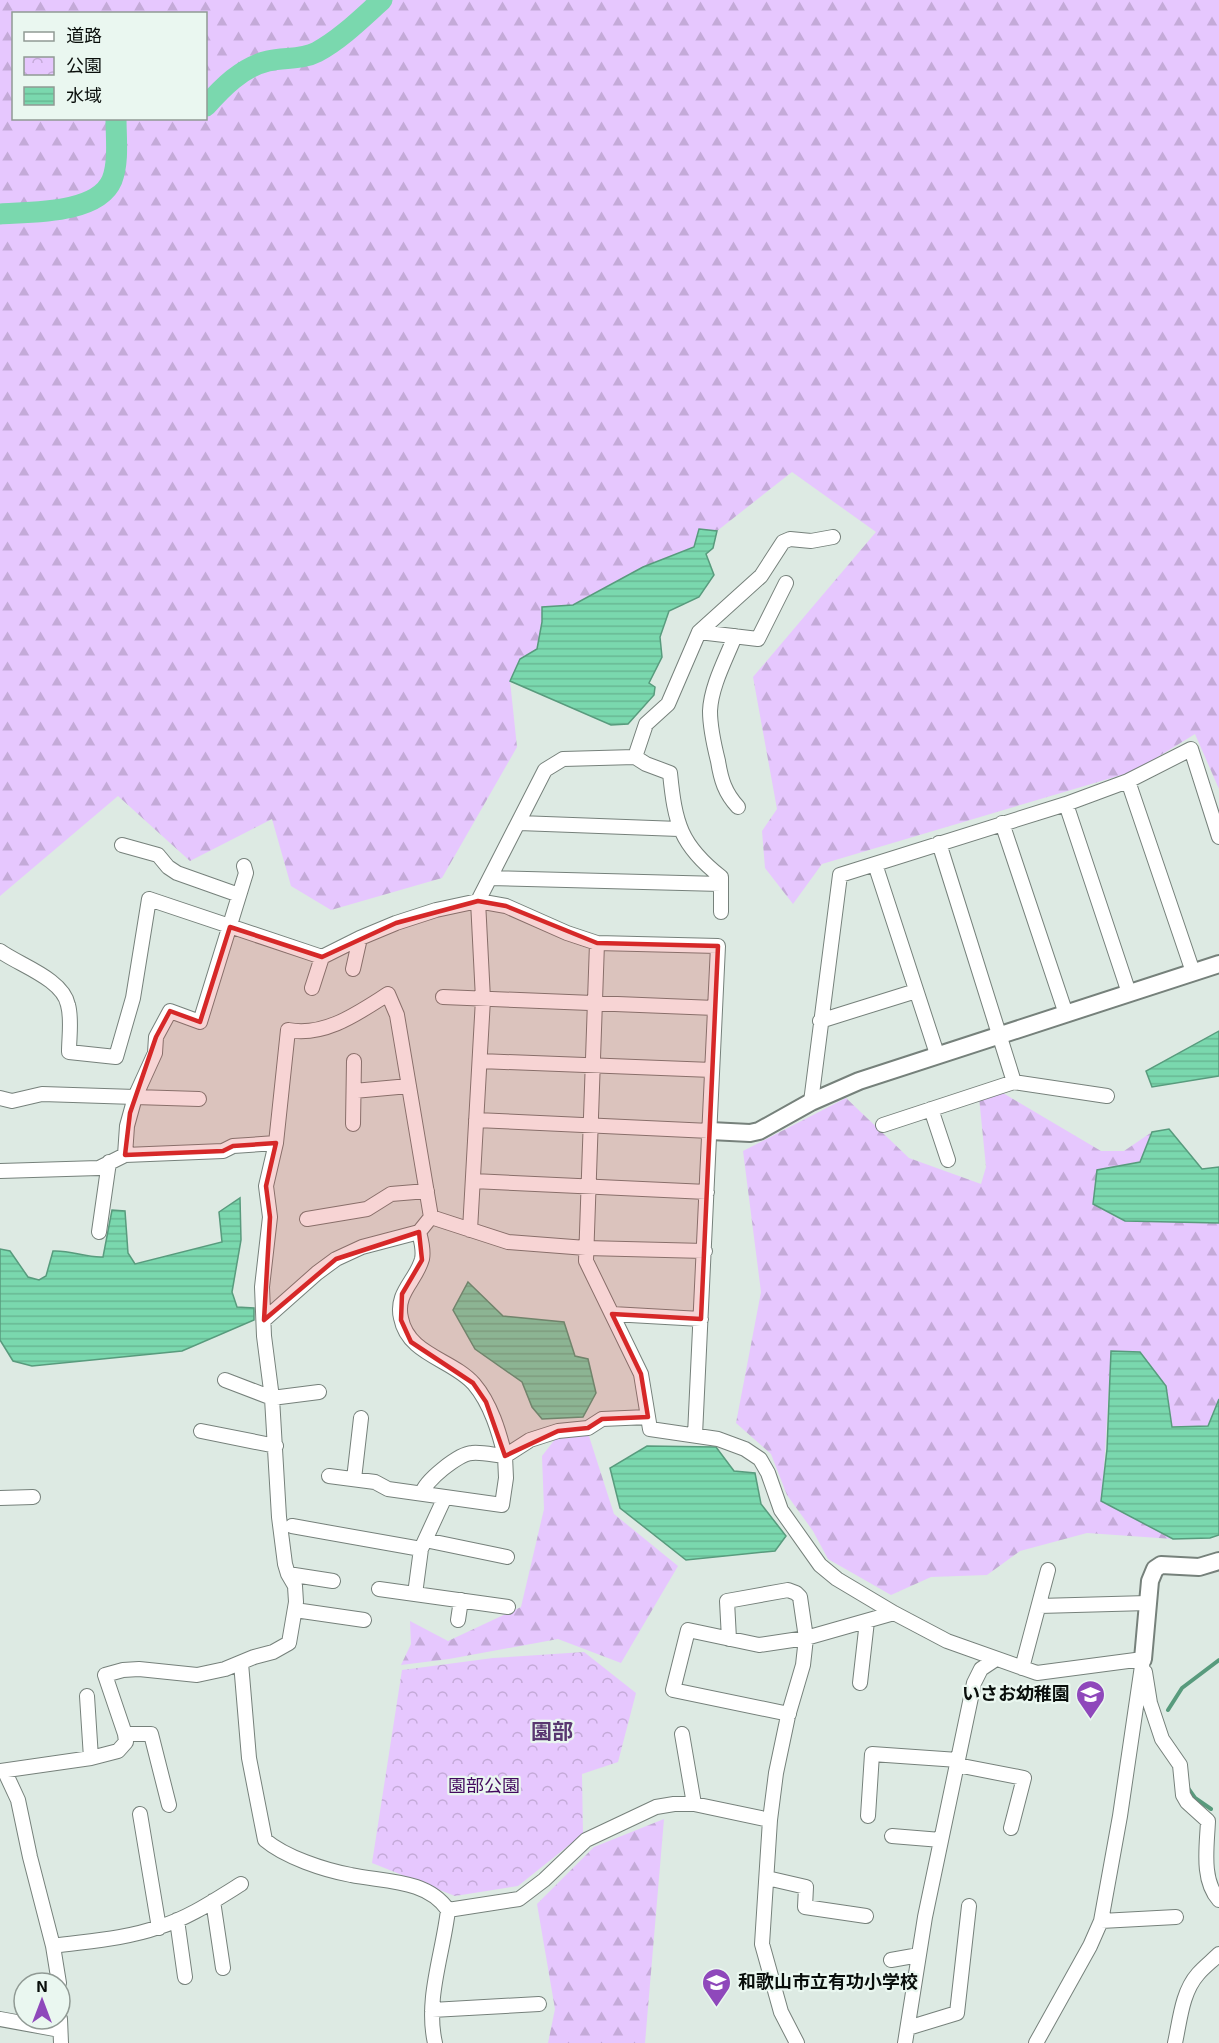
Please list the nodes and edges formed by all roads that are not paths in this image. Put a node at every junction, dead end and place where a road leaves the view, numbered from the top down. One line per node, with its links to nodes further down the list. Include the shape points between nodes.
1 (833, 537): 3 (street, via 783,542 761,576)
2 (786, 583): 4 (street, via 758,639)
3 (699, 632): 4 (street); 5 (street, via 668,704 646,723)
4 (735, 636): 8 (street, via 710,710 722,782)
5 (635, 757): 9 (street, via 563,759 554,763 545,770); 11 (street, via 670,773)
6 (1128, 781): 7 (street); 12 (street, via 1191,749); 29 (street)
7 (1066, 804): 10 (street); 32 (street)
8 (738, 807)
9 (519, 823): 11 (street); 17 (street)
10 (1002, 823): 13 (street); 37 (street)
11 (679, 829): 18 (street, via 692,852 721,877)
12 (1219, 837)
13 (939, 843): 15 (street); 39 (street)
14 (122, 845): 19 (street, via 158,855 177,873)
15 (875, 864): 31 (street); 38 (street, via 840,875)
16 (244, 866): 19 (street, via 246,873)
17 (490, 878): 18 (street); 20 (street)
18 (721, 884): 21 (street)
19 (239, 895): 22 (street)
20 (478, 901): 23 (street, via 436,910); 24 (street, via 506,906); 34 (street)
21 (721, 912)
22 (230, 927): 25 (street, via 149,899 133,998 116,1058 69,1052 68,1004 62,992 36,970); 26 (street); 49 (street, via 200,1022 170,1011 156,1036 155,1053)
23 (360, 938): 26 (street); 28 (street)
24 (597, 943): 35 (street); 36 (street, via 718,945)
25 (0, 951)
26 (321, 957): 30 (street)
27 (1219, 964): 29 (street)
28 (353, 969)
29 (1193, 972): 32 (street)
30 (312, 988)
31 (916, 991): 38 (street); 40 (street)
32 (1129, 993): 37 (street)
33 (443, 997): 34 (street)
34 (483, 999): 35 (street); 42 (street)
35 (595, 1003): 36 (street); 43 (street)
36 (715, 1008): 44 (street)
37 (1066, 1014): 39 (street)
38 (820, 1021): 52 (street)
39 (1000, 1034): 40 (street); 45 (street)
40 (937, 1054): 52 (street)
41 (354, 1061): 47 (street)
42 (480, 1061): 43 (street); 54 (street)
43 (592, 1065): 44 (street); 56 (street)
44 (712, 1070): 58 (street)
45 (1014, 1082): 48 (street); 53 (street)
46 (409, 1086): 47 (street); 59 (street, via 397,1015 388,994 337,1024 309,1032 288,1030); 66 (street)
47 (354, 1091): 55 (street)
48 (1107, 1096)
49 (135, 1097): 50 (street, via 42,1094 12,1101); 51 (street); 60 (street)
50 (0, 1098)
51 (199, 1099)
52 (811, 1102): 58 (street, via 759,1131)
53 (930, 1109): 57 (street); 61 (street)
54 (476, 1120): 56 (street); 64 (street)
55 (353, 1124)
56 (590, 1125): 58 (street); 65 (street)
57 (883, 1125)
58 (710, 1131): 67 (street)
59 (276, 1143): 60 (street, via 233,1146 223,1151); 77 (street, via 266,1186 270,1217 262,1287)
60 (125, 1155): 62 (street)
61 (948, 1160)
62 (109, 1162): 63 (street, via 99,1167); 71 (street)
63 (0, 1172)
64 (472, 1181): 65 (street); 70 (street)
65 (588, 1185): 67 (street); 73 (street)
66 (427, 1191): 68 (street); 69 (street, via 391,1194 367,1209)
67 (707, 1192): 74 (street)
68 (430, 1217): 70 (street); 72 (street)
69 (307, 1219)
70 (470, 1230): 73 (street, via 508,1242)
71 (99, 1232)
72 (419, 1232): 77 (street, via 391,1237 336,1259); 86 (street, via 422,1260 402,1294 401,1320 411,1342 474,1383 486,1402)
73 (586, 1248): 74 (street); 75 (street, via 586,1261)
74 (705, 1251): 76 (street)
75 (612, 1314): 76 (street); 81 (street, via 641,1374)
76 (701, 1319): 84 (street)
77 (264, 1320): 80 (street)
78 (225, 1380): 80 (street)
79 (319, 1392): 80 (street)
80 (272, 1398): 85 (street)
81 (648, 1417): 84 (street, via 650,1429); 86 (street, via 602,1419 588,1428 558,1431 530,1440)
82 (361, 1418): 88 (street)
83 (201, 1431): 85 (street)
84 (695, 1435): 107 (street, via 718,1439 760,1459 781,1510 820,1564 837,1579)
85 (276, 1446): 98 (street, via 279,1517)
86 (505, 1456): 89 (street, via 469,1453 445,1467 424,1486); 91 (street, via 502,1505)
87 (330, 1476): 88 (street)
88 (354, 1479): 89 (street, via 375,1482 387,1489)
89 (422, 1493): 91 (street)
90 (33, 1497): 92 (street)
91 (445, 1497): 94 (street)
92 (0, 1498)
93 (292, 1526): 94 (street)
94 (423, 1545): 95 (street); 101 (street)
95 (507, 1557)
96 (1219, 1561): 103 (street, via 1199,1567 1161,1565 1150,1581)
97 (1048, 1570): 104 (street)
98 (288, 1574): 99 (street); 106 (street, via 295,1586)
99 (333, 1581)
100 (379, 1589): 101 (street)
101 (416, 1594): 102 (street)
102 (461, 1600): 105 (street); 109 (street)
103 (1148, 1602): 104 (street); 114 (street)
104 (1039, 1606): 116 (street)
105 (508, 1607)
106 (295, 1610): 108 (street); 115 (street, via 289,1643)
107 (894, 1613): 110 (street); 113 (street, via 947,1641)
108 (364, 1620)
109 (458, 1620)
110 (867, 1621): 111 (street); 117 (street)
111 (806, 1638): 112 (street, via 759,1645); 112 (street, via 800,1597 788,1590 727,1601); 119 (street)
112 (729, 1639): 119 (street, via 688,1630 673,1690)
113 (996, 1659): 116 (street); 123 (street, via 981,1669 974,1683)
114 (1143, 1659): 116 (street, via 1037,1673); 129 (street, via 1150,1703 1162,1739 1180,1765 1183,1795 1187,1802); 143 (street)
115 (241, 1663): 120 (street, via 197,1675 139,1669 105,1675); 139 (street, via 249,1758 265,1840 274,1848 327,1870 401,1882 427,1891)
116 (1022, 1668)
117 (860, 1683)
118 (87, 1696): 122 (street)
119 (789, 1714): 130 (street)
120 (125, 1734): 122 (street, via 126,1742 118,1750); 126 (street, via 151,1734)
121 (681, 1734): 125 (street)
122 (91, 1758): 124 (street)
123 (958, 1763): 128 (street, via 872,1754); 131 (street, via 1024,1778); 133 (street)
124 (2, 1771): 145 (street, via 18,1800)
125 (694, 1804): 130 (street); 139 (street, via 657,1807 586,1840 519,1899)
126 (169, 1805)
127 (140, 1814): 144 (street)
128 (868, 1816)
129 (1213, 1817): 136 (street, via 1206,1863 1211,1891)
130 (770, 1820): 134 (street)
131 (1011, 1828)
132 (892, 1836): 133 (street)
133 (941, 1840): 147 (street)
134 (766, 1878): 140 (street, via 806,1887 805,1907); 156 (street, via 762,1944 781,2012)
135 (241, 1884): 137 (street)
136 (1219, 1900)
137 (213, 1901): 142 (street); 149 (street)
138 (969, 1906): 154 (street, via 957,2013)
139 (448, 1910): 153 (street)
140 (866, 1916)
141 (1176, 1917): 143 (street)
142 (177, 1920): 144 (street); 151 (street)
143 (1101, 1921): 158 (street)
144 (159, 1928): 145 (street)
145 (53, 1946): 150 (street)
146 (1219, 1954): 159 (street, via 1191,1984)
147 (919, 1955): 148 (street); 154 (street)
148 (891, 1960)
149 (223, 1968)
150 (57, 1971)
151 (184, 1977)
152 (539, 2004): 153 (street)
153 (432, 2010): 155 (street)
154 (908, 2028): 157 (street)
155 (435, 2043)
156 (797, 2043)
157 (905, 2043)
158 (1036, 2043)
159 (1175, 2043)

